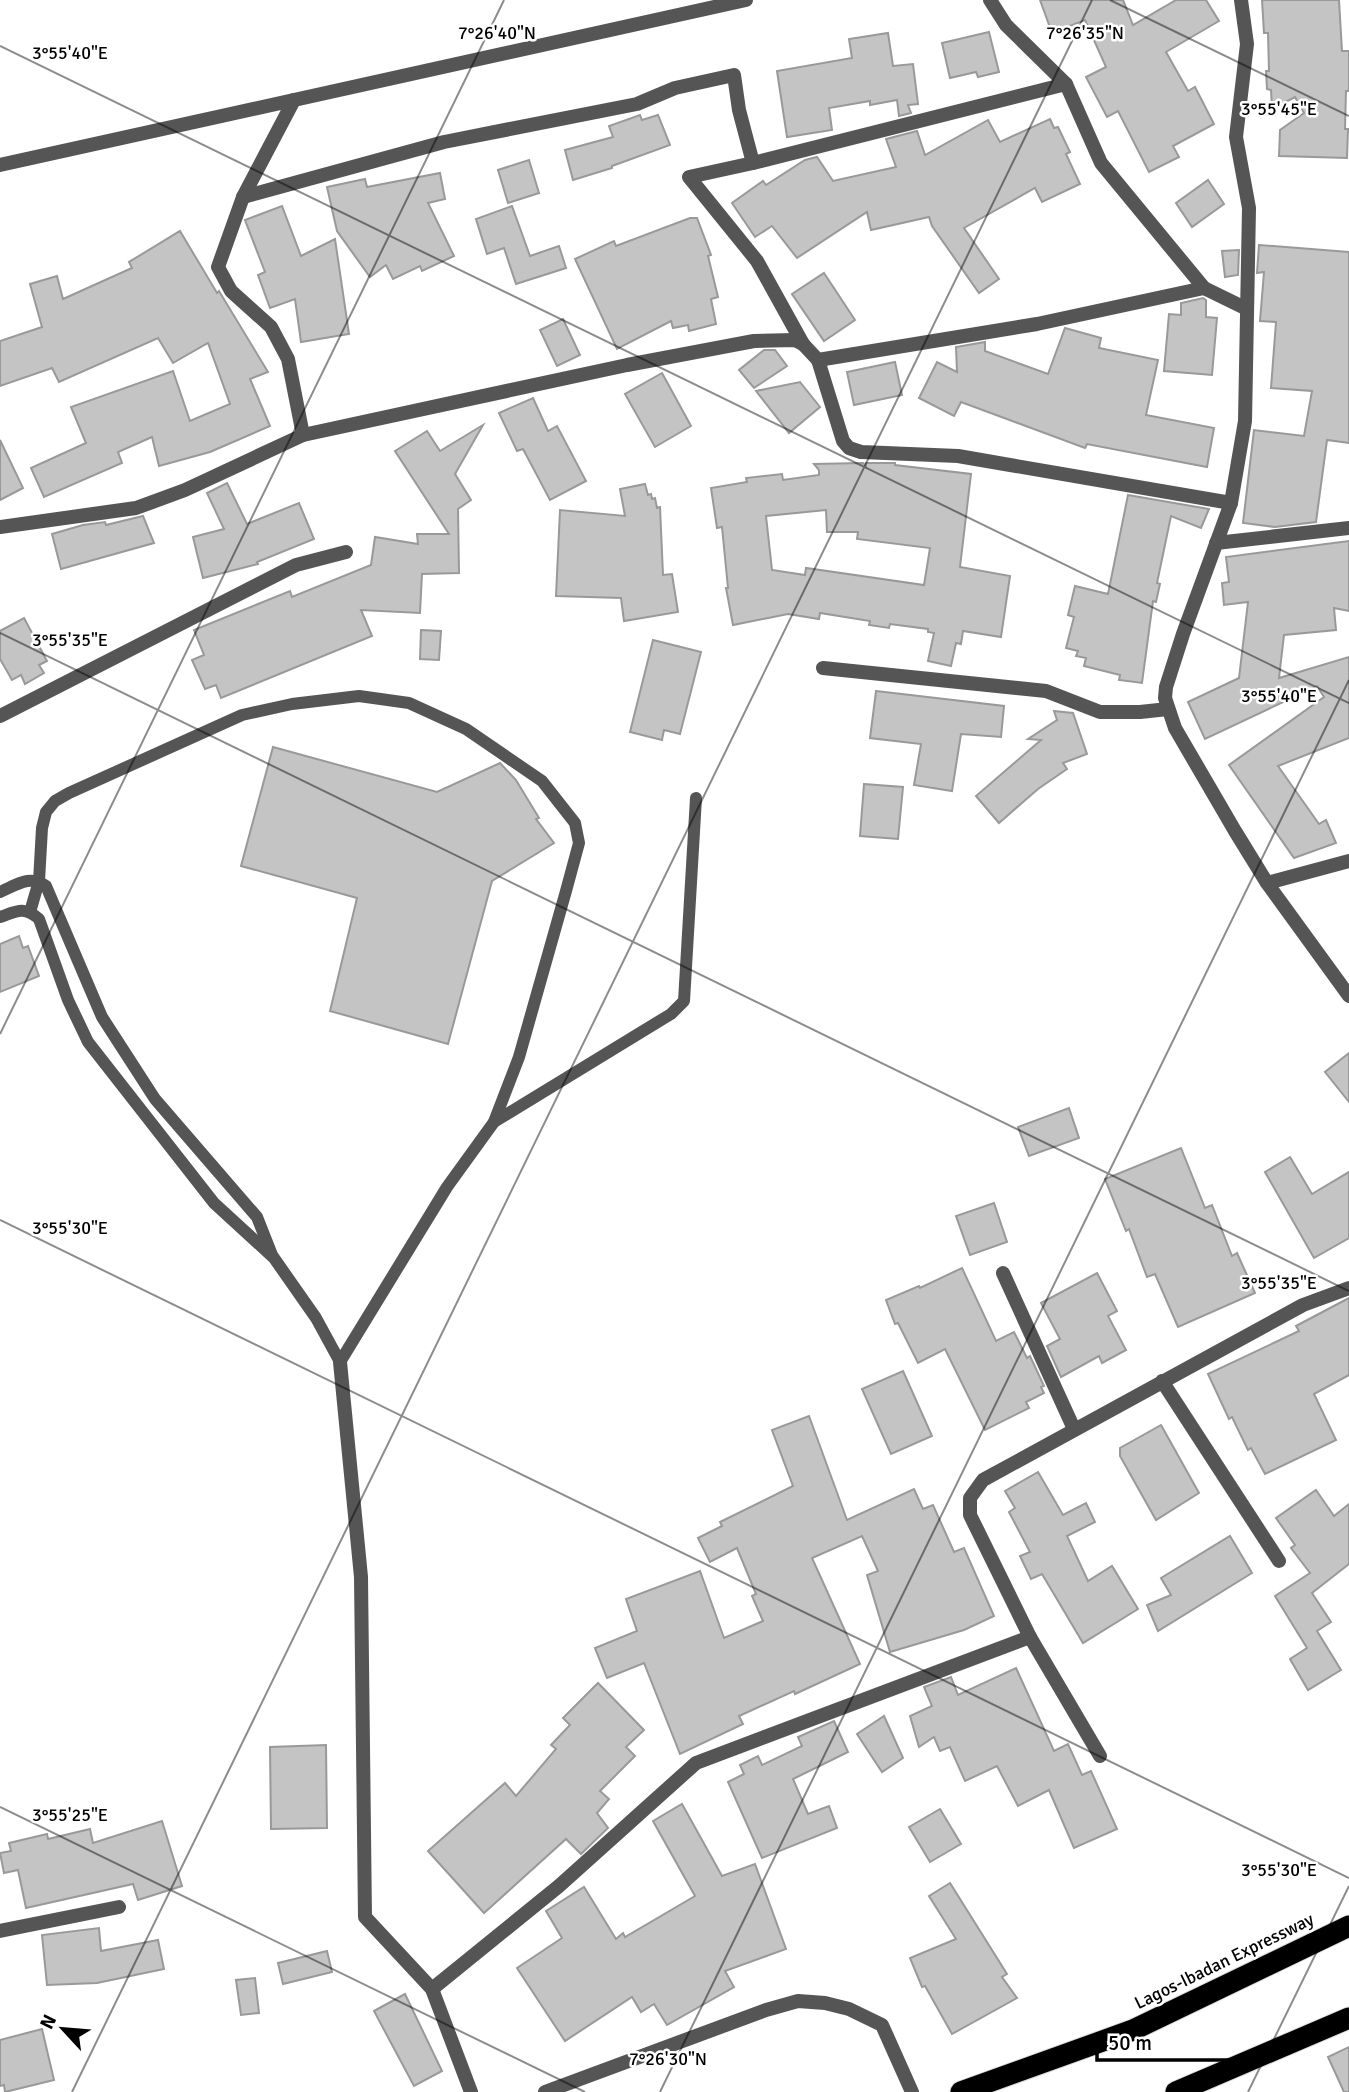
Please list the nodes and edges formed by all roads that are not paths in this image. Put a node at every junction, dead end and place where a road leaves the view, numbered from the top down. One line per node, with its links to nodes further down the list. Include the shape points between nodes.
1 (746, 0): 5 (street)
2 (990, 0): 4 (street, via 1006,25)
3 (1241, 0): 10 (street, via 1247,44 1236,137 1249,208)
4 (1066, 84): 6 (street); 9 (street, via 1101,163)
5 (294, 100): 7 (street); 8 (street)
6 (753, 163): 8 (street, via 734,75 676,88 637,104 444,142); 11 (street, via 689,177 757,261)
7 (0, 165)
8 (243, 197): 13 (street, via 218,267 231,291 271,327 288,359)
9 (1204, 288): 10 (street); 12 (street, via 1037,324)
10 (1247, 309): 14 (street, via 1245,421)
11 (803, 344): 12 (street); 13 (street, via 795,340 754,341)
12 (818, 360): 14 (street, via 843,441 861,453 958,456)
13 (303, 435): 15 (street, via 136,508)
14 (1231, 503): 17 (street)
15 (0, 527)
16 (1349, 528): 17 (street)
17 (1216, 543): 20 (street, via 1166,687)
18 (346, 552): 21 (street, via 296,565)
19 (823, 667): 20 (street, via 1046,691 1100,712)
20 (1168, 709): 25 (street)
21 (0, 716)
22 (696, 798): 30 (lane, via 684,1001 671,1014)
23 (1349, 861): 25 (street)
24 (39, 881): 26 (lane, via 29,880); 27 (lane); 30 (lane, via 42,828 46,812 55,802 242,715 359,696 409,703 466,729 542,781 575,823 579,844 519,1057); 31 (lane, via 46,886 102,1017 155,1099 257,1217)
25 (1267, 883): 29 (street)
26 (0, 892)
27 (30, 912): 28 (lane, via 19,910); 31 (lane, via 39,919 88,1042 214,1203)
28 (0, 917)
29 (1349, 996)
30 (494, 1122): 34 (lane, via 447,1187)
31 (274, 1258): 34 (lane)
32 (1003, 1273): 36 (street)
33 (1349, 1288): 35 (street, via 1303,1305)
34 (340, 1362): 43 (street, via 361,1577 365,1917)
35 (1162, 1381): 36 (street); 37 (street)
36 (1074, 1429): 38 (street, via 983,1480 970,1498 970,1515)
37 (1279, 1561)
38 (1030, 1637): 39 (street); 43 (street, via 696,1763 559,1886)
39 (1100, 1756)
40 (118, 1907): 42 (street)
41 (1349, 1926): 48 (highway, Lagos-Ibadan Expressway, via 1133,2030)
42 (0, 1931)
43 (432, 1989): 45 (street)
44 (1349, 2018): 49 (highway)
45 (471, 2092)
46 (545, 2092): 47 (street, via 798,2000 849,2008 883,2025)
47 (912, 2092)
48 (961, 2092)
49 (1176, 2092)

